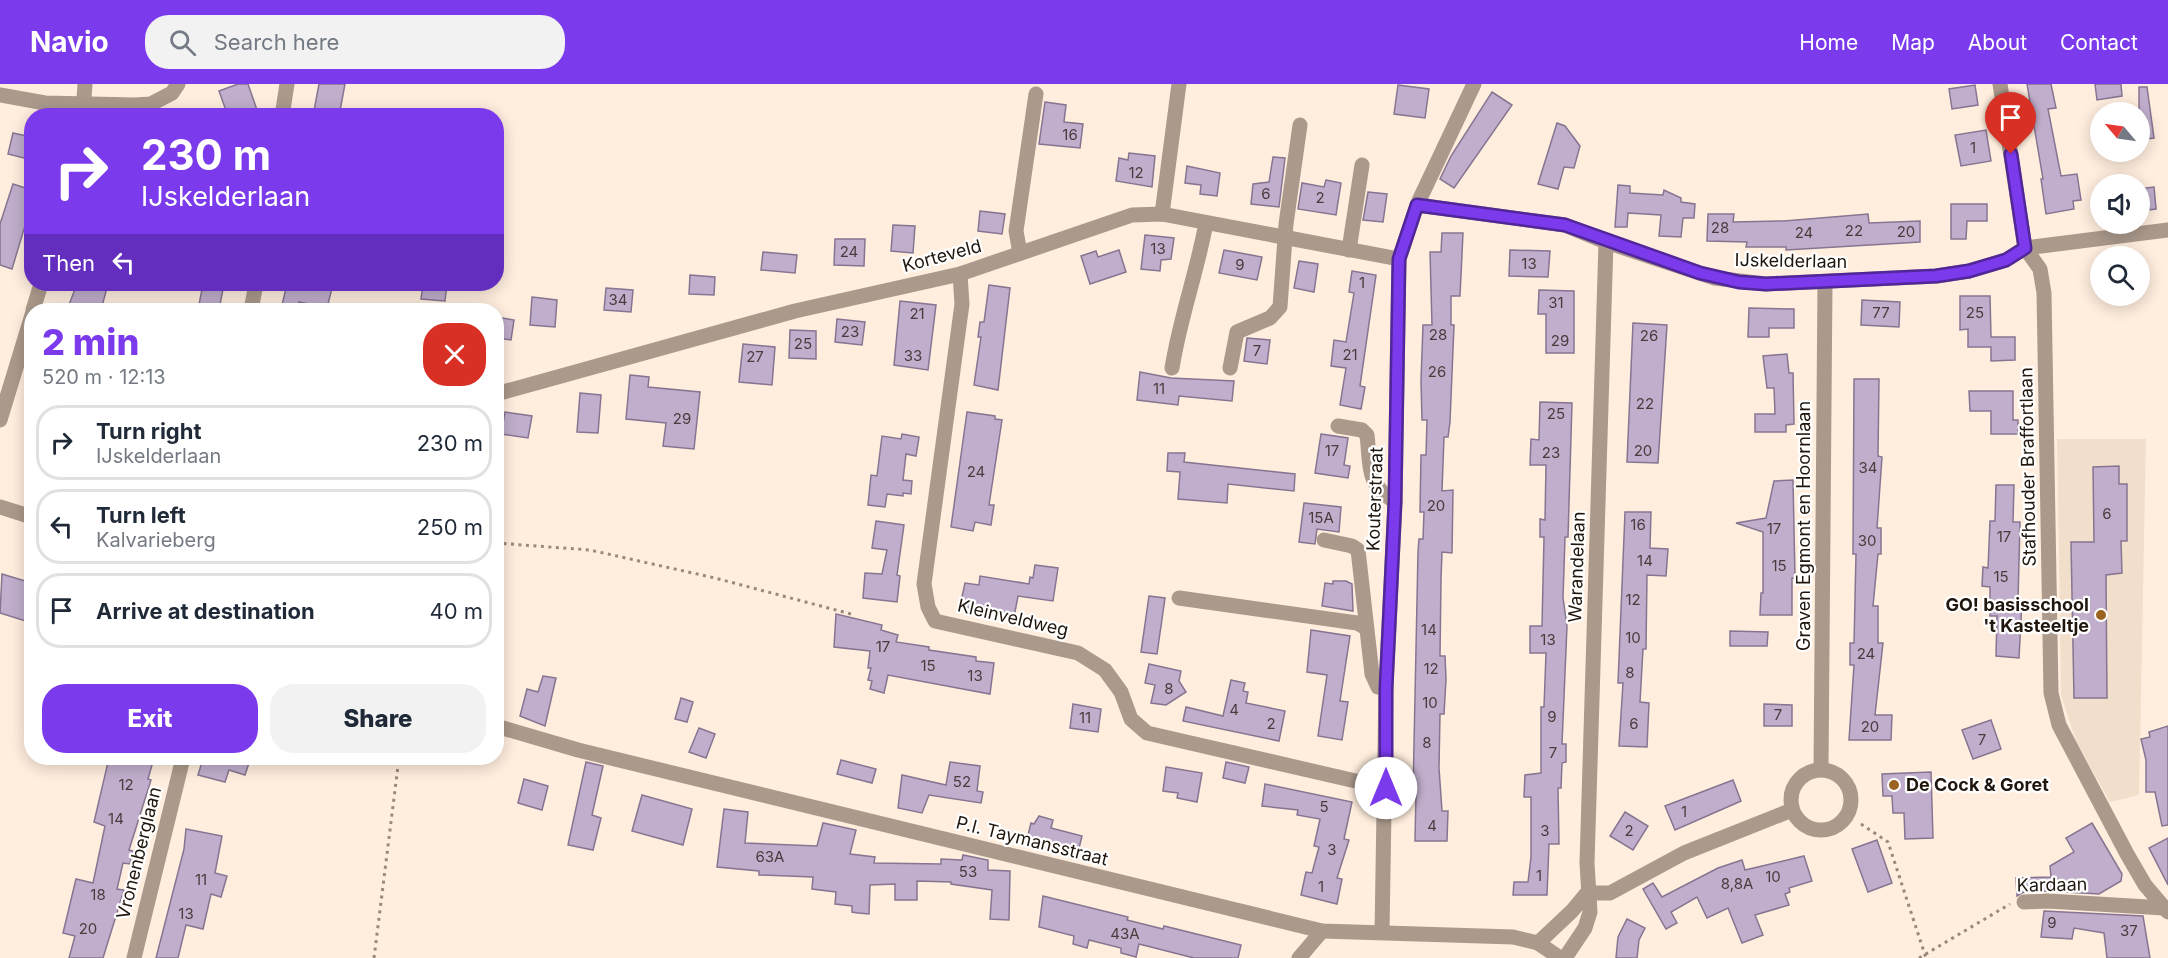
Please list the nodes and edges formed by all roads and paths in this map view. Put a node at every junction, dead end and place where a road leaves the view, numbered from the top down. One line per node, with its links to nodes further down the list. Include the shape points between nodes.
1 (85, 84): 10 (street)
2 (178, 84): 11 (street, via 172,93 151,104)
3 (286, 84): 12 (street)
4 (1179, 84): 16 (street)
5 (1474, 84): 15 (street, Kouterstraat)
6 (2000, 84): 21 (street)
7 (1036, 94): 23 (street, via 1016,231)
8 (0, 95): 9 (street)
9 (72, 108)
10 (83, 108)
11 (106, 108)
12 (283, 108)
13 (1300, 125): 19 (street)
14 (1362, 165): 22 (street)
15 (1417, 205): 20 (street, IJskelderlaan, via 1565,225); 24 (street, Kouterstraat)
16 (1162, 214): 17 (street, Korteveld); 23 (street, Korteveld, via 1131,215)
17 (1206, 223): 19 (street, Korteveld); 28 (street)
18 (2168, 230): 21 (street, IJskelderlaan)
19 (1286, 238): 22 (street, Korteveld); 29 (street, via 1280,307 1270,318 1237,332)
20 (1606, 242): 26 (street, IJskelderlaan, via 1714,278 1766,284); 49 (street, Warandelaan)
21 (2025, 248): 26 (street, IJskelderlaan, via 2006,260 1969,271); 51 (street, Stafhouder Braffortlaan, via 2040,269 2044,292 2051,693 2064,735 2127,854)
22 (1349, 250): 24 (street, Korteveld)
23 (1020, 253): 25 (street, Korteveld)
24 (1399, 259): 33 (street, Kouterstraat)
25 (960, 274): 30 (street, Korteveld, via 795,311); 46 (street, Kleinveldweg, via 962,304 924,584 935,621 1078,653 1105,670 1121,692 1131,719 1147,734)
26 (1825, 284): 45 (street, Graven Egmont en Hoornlaan)
27 (24, 341): 31 (street)
28 (1172, 368)
29 (1230, 368)
30 (504, 392)
31 (0, 420)
32 (1338, 426): 33 (street, via 1362,430 1367,435 1374,484)
33 (1395, 502): 41 (street, Kouterstraat)
34 (0, 507): 35 (street)
35 (24, 514)
36 (1324, 540): 40 (street, via 1358,550)
37 (504, 544): 39 (path, via 590,550)
38 (1179, 598): 40 (street, via 1357,623)
39 (851, 614)
40 (1366, 628): 41 (street, via 1372,674 1378,687)
41 (1386, 688): 46 (street, Kouterstraat)
42 (504, 728): 52 (street, P.I. Taymansstraat, via 578,750)
43 (181, 765): 56 (street, Vronenberglaan)
44 (398, 765): 57 (path)
45 (1821, 769): 47 (street, via 1811,770 1796,782 1791,791); 47 (street, via 1831,771 1847,784 1851,803 1842,822 1814,830 1804,826)
46 (1386, 788): 53 (street, Kouterstraat)
47 (1792, 810): 49 (street, via 1684,853 1610,893)
48 (1861, 824): 55 (path, via 1888,842)
49 (1587, 893): 54 (street); 60 (street, Warandelaan, via 1590,912 1585,928)
50 (2024, 902): 51 (street, Kardaan); 55 (path, Kardaan, via 1995,912)
51 (2166, 910)
52 (1322, 932): 53 (street, P.I. Taymansstraat); 58 (street)
53 (1382, 932): 54 (street, P.I. Taymansstraat, via 1513,937)
54 (1538, 943): 59 (street, P.I. Taymansstraat)
55 (1926, 956): 61 (path, Kardaan)
56 (134, 958)
57 (374, 958)
58 (1299, 958)
59 (1560, 958)
60 (1565, 958)
61 (1918, 958)

